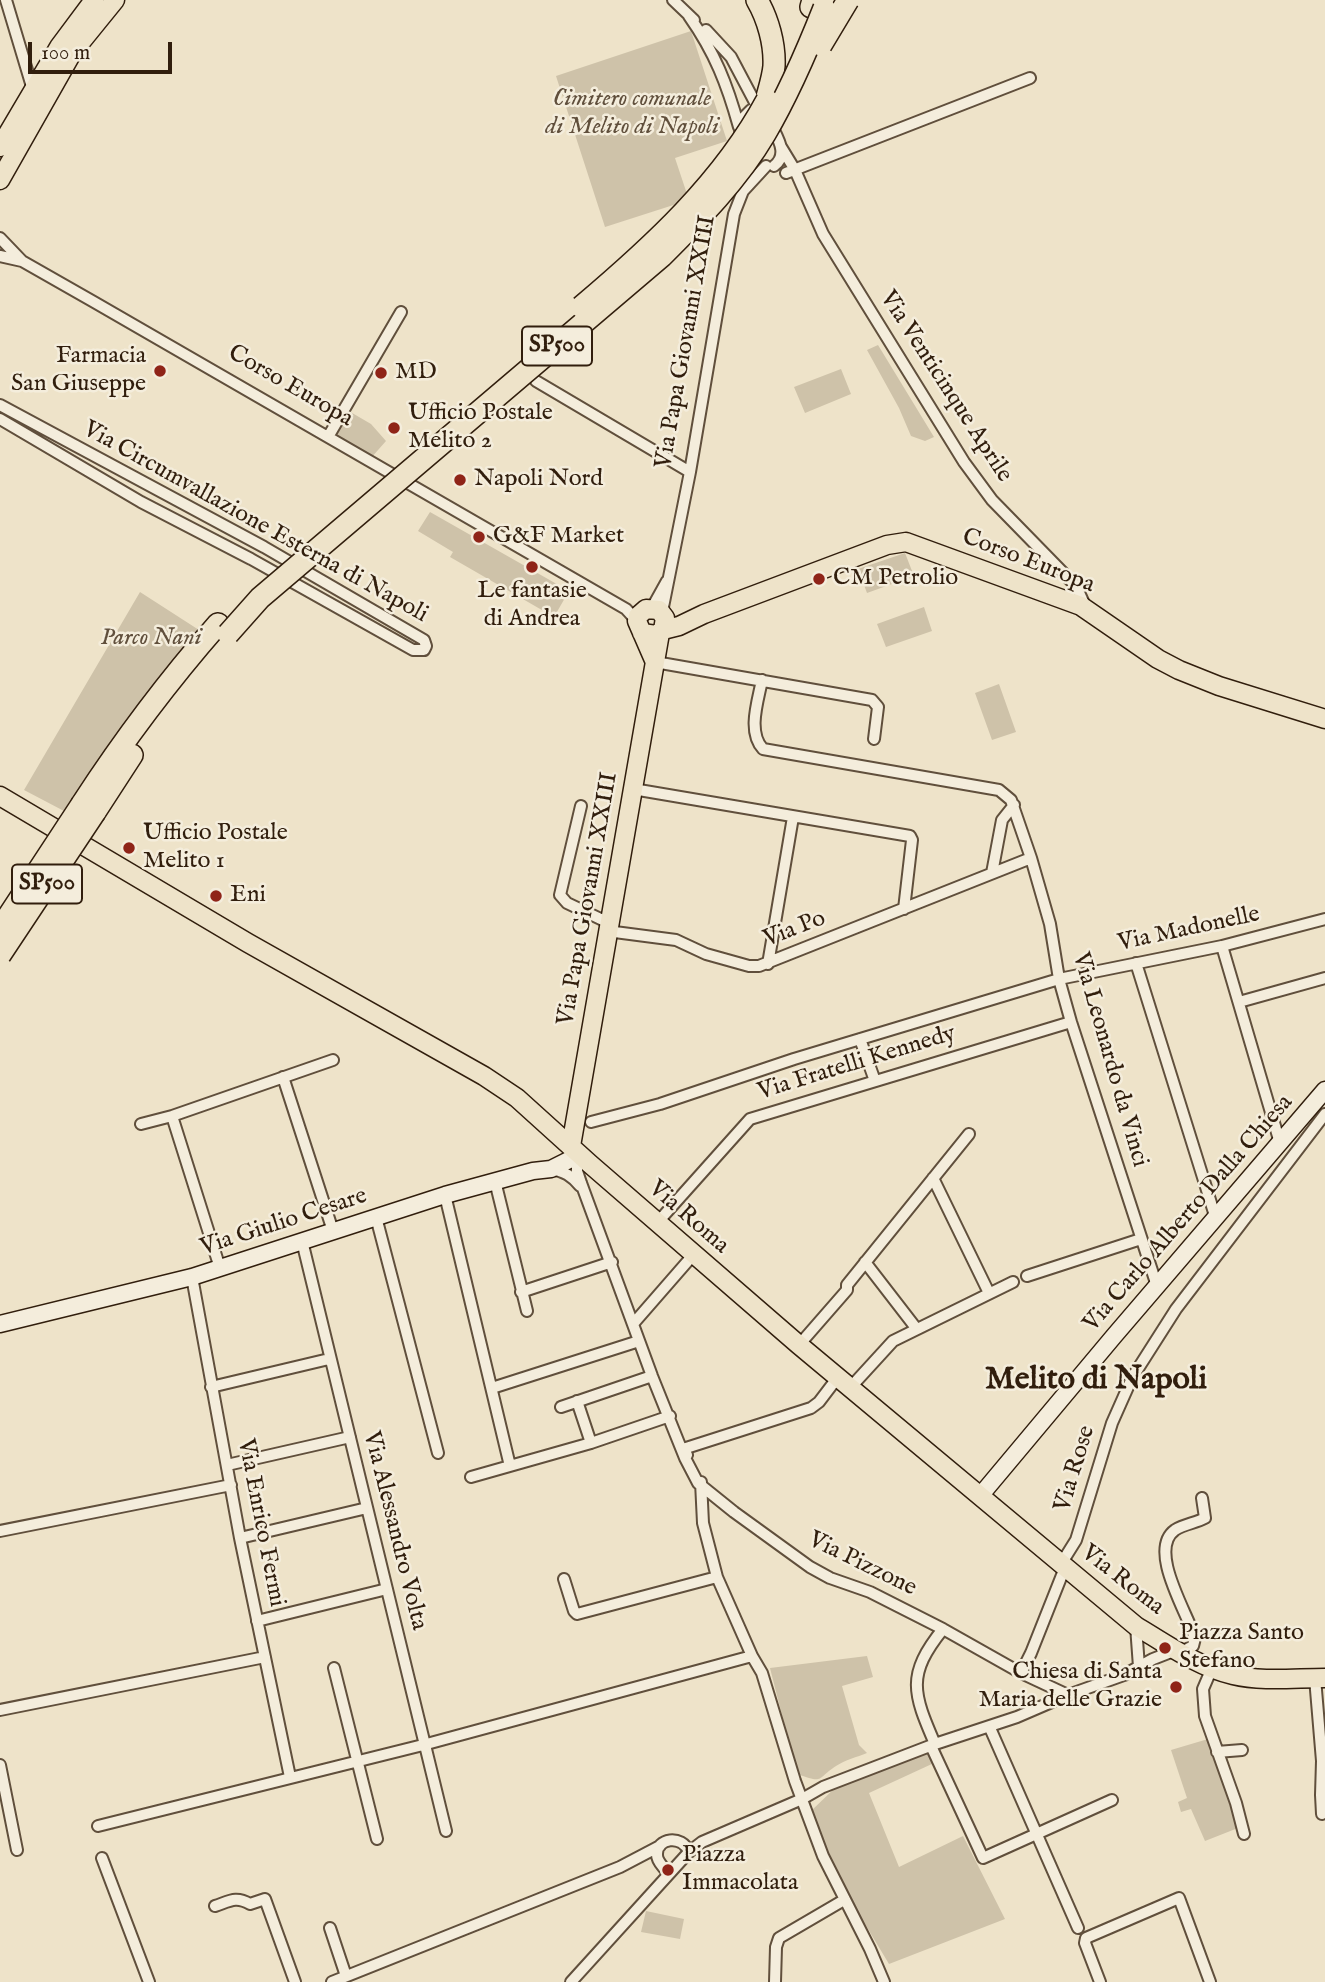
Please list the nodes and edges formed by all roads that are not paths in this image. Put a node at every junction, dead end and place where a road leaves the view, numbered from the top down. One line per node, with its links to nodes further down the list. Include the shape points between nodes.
1 (6, 0): 11 (street)
2 (94, 0): 11 (main road)
3 (115, 0): 18 (main road, via 72,53)
4 (673, 0): 9 (street, Via Papa Giovanni XXIII)
5 (757, 0): 12 (highway, via 771,35 774,66)
6 (813, 0): 12 (highway, SP500, via 788,62)
7 (827, 0): 14 (highway, SP500, bridge)
8 (848, 0): 14 (highway, bridge)
9 (689, 16): 12 (street, Via Papa Giovanni XXIII, via 731,57); 13 (street, Via Papa Giovanni XXIII, via 719,63)
10 (1030, 78): 17 (street)
11 (33, 90): 15 (main road)
12 (762, 107): 13 (street, via 743,117); 14 (street, Via Papa Giovanni XXIII); 33 (highway, SP500, bridge, via 723,169 674,222 591,299 252,586)
13 (740, 131): 16 (street, via 753,155); 19 (street, Via Papa Giovanni XXIII)
14 (773, 141): 16 (street, via 782,157); 17 (street, Via Venticinque Aprile); 33 (highway, SP500, bridge, via 662,256)
15 (0, 147)
16 (770, 166): 17 (street); 19 (street, Via Papa Giovanni XXIII, via 743,191)
17 (791, 172): 29 (street, Via Venticinque Aprile, via 823,234 977,483)
18 (0, 180)
19 (737, 204): 28 (street, Via Papa Giovanni XXIII)
20 (0, 238): 22 (street)
21 (0, 256): 22 (street, Corso Europa)
22 (22, 261): 27 (street, Corso Europa)
23 (401, 312): 27 (street)
24 (536, 380): 28 (street)
25 (0, 405): 26 (street, Via Circumvallazione Esterna di Napoli, via 264,547 424,640 424,650 413,650 141,502)
26 (0, 419)
27 (328, 437): 32 (street, Corso Europa)
28 (690, 472): 32 (street, Via Papa Giovanni XXIII, via 671,572)
29 (1069, 578): 30 (street, via 1066,590); 31 (street)
30 (1052, 595): 31 (main road, Corso Europa); 32 (main road, Corso Europa, via 906,542 887,545 704,614)
31 (1079, 601): 36 (main road, Corso Europa, via 1158,660 1219,686)
32 (650, 619): 34 (main road)
33 (223, 629): 42 (highway, SP500)
34 (655, 662): 35 (street); 38 (main road, Via Papa Giovanni XXIII)
35 (762, 680): 37 (street, via 872,700 878,707); 40 (street, via 754,732 763,749 999,790)
36 (1325, 719)
37 (874, 738)
38 (633, 789): 43 (street); 48 (main road, Via Papa Giovanni XXIII)
39 (0, 796): 69 (main road, Via Roma, via 484,1076 517,1098)
40 (1014, 805): 44 (street, Via Leonardo da Vinci); 45 (street, via 1002,820)
41 (581, 806): 48 (street, Via Po, via 560,895)
42 (88, 808): 49 (highway, SP500, bridge); 51 (highway, SP500, bridge)
43 (793, 817): 46 (street, via 910,836); 53 (street)
44 (1031, 858): 45 (street, Via Po); 55 (street, Via Leonardo da Vinci, via 1050,924)
45 (992, 873): 46 (street, Via Po)
46 (904, 909): 53 (street, Via Po)
47 (1325, 919): 50 (street, Via Madonelle)
48 (608, 927): 53 (street, Via Po, via 676,940 749,966); 69 (main road, Via Papa Giovanni XXIII)
49 (0, 929)
50 (1222, 946): 52 (street, Via Madonelle); 56 (street)
51 (0, 955)
52 (1136, 963): 55 (street, Via Madonelle); 76 (street)
53 (768, 964)
54 (1325, 978): 56 (street)
55 (1059, 979): 57 (street, Via Leonardo da Vinci); 58 (street, Via Madonelle)
56 (1239, 1002): 68 (street)
57 (1071, 1022): 61 (street, Via Fratelli Kennedy); 79 (street, Via Leonardo da Vinci)
58 (860, 1040): 61 (street); 65 (street, Via Madonelle)
59 (332, 1060): 60 (street)
60 (283, 1077): 64 (street); 78 (street)
61 (875, 1081): 77 (street, Via Fratelli Kennedy, via 746,1121)
62 (1325, 1090): 68 (street, Via Carlo Alberto Dalla Chiesa)
63 (1325, 1114): 119 (street, Via Rose, via 1177,1309 1132,1378 1112,1423 1076,1540)
64 (172, 1116): 66 (street); 84 (street)
65 (591, 1122)
66 (141, 1124)
67 (969, 1134): 71 (street)
68 (1280, 1143): 76 (street, Via Carlo Alberto Dalla Chiesa)
69 (579, 1158): 70 (street, Via Giulio Cesare); 73 (street); 77 (main road, Via Roma)
70 (551, 1169): 72 (street, Via Giulio Cesare); 73 (street, via 572,1177)
71 (933, 1178): 83 (street); 90 (street)
72 (495, 1181): 74 (street, Via Giulio Cesare); 89 (street)
73 (584, 1191): 82 (street)
74 (445, 1195): 75 (street, Via Giulio Cesare); 101 (street)
75 (376, 1217): 78 (street, Via Giulio Cesare); 108 (street)
76 (1216, 1219): 88 (street, Via Carlo Alberto Dalla Chiesa)
77 (657, 1223): 81 (main road, Via Roma)
78 (333, 1231): 80 (street, Via Giulio Cesare)
79 (1140, 1239): 85 (street); 88 (street, Via Leonardo da Vinci)
80 (302, 1241): 84 (street, Via Giulio Cesare); 97 (street, Via Alessandro Volta)
81 (694, 1254): 93 (street); 96 (main road, Via Roma)
82 (611, 1262): 89 (street); 93 (street)
83 (865, 1262): 94 (street); 96 (street)
84 (220, 1268): 86 (street, Via Giulio Cesare)
85 (1027, 1276)
86 (192, 1277): 92 (street, Via Giulio Cesare); 100 (street, Via Enrico Fermi)
87 (1013, 1282): 90 (street)
88 (1157, 1286): 114 (street, Via Carlo Alberto Dalla Chiesa)
89 (522, 1292): 91 (street)
90 (989, 1293): 94 (street)
91 (527, 1311)
92 (0, 1324)
93 (633, 1324): 95 (street)
94 (916, 1328): 99 (street, via 893,1340)
95 (639, 1341): 98 (street); 101 (street)
96 (799, 1345): 99 (main road, Via Roma)
97 (329, 1359): 100 (street); 105 (street, Via Alessandro Volta)
98 (652, 1376): 102 (street); 104 (street)
99 (844, 1382): 107 (street, via 811,1408); 114 (main road, Via Roma)
100 (211, 1388): 109 (street, Via Enrico Fermi)
101 (492, 1388): 110 (street)
102 (577, 1401): 103 (street); 106 (street)
103 (561, 1407)
104 (670, 1416): 106 (street); 107 (street)
105 (350, 1437): 109 (street); 116 (street, Via Alessandro Volta)
106 (591, 1443): 110 (street)
107 (683, 1449): 113 (street)
108 (439, 1453)
109 (227, 1465): 112 (street, Via Enrico Fermi)
110 (510, 1466): 111 (street)
111 (471, 1477)
112 (232, 1485): 117 (street); 118 (street, Via Enrico Fermi)
113 (703, 1487): 120 (street, via 703,1523); 125 (street, Via Pizzone, via 810,1567)
114 (980, 1496): 119 (main road, Via Roma)
115 (1202, 1499): 126 (street, via 1206,1517 1174,1530 1164,1545 1167,1567 1195,1639 1193,1646)
116 (367, 1508): 118 (street); 122 (street, Via Alessandro Volta)
117 (0, 1531)
118 (240, 1538): 123 (street, Via Enrico Fermi)
119 (1061, 1569): 124 (main road, Via Roma); 132 (street, Via Rose)
120 (717, 1577): 121 (street, via 579,1614); 127 (street)
121 (564, 1578)
122 (387, 1589): 123 (street); 137 (street, Via Alessandro Volta)
123 (257, 1620): 128 (street, Via Enrico Fermi)
124 (1136, 1626): 126 (main road, Via Roma); 129 (street)
125 (943, 1629): 132 (street, Via Pizzone); 138 (street, via 917,1675 917,1697)
126 (1178, 1651): 129 (street); 131 (main road, Via Roma)
127 (752, 1656): 137 (street); 144 (street)
128 (265, 1657): 135 (street); 143 (street, Via Enrico Fermi)
129 (1139, 1667): 134 (street)
130 (334, 1668): 141 (street)
131 (1212, 1668): 133 (main road, Via Roma, via 1251,1677); 140 (street, via 1203,1700)
132 (1021, 1673): 134 (street, Via Pizzone)
133 (1320, 1678): 148 (street)
134 (1068, 1695): 136 (street)
135 (0, 1710)
136 (990, 1728): 138 (street); 151 (street)
137 (424, 1745): 141 (street); 150 (street, Via Alessandro Volta)
138 (933, 1745): 145 (street); 151 (street, via 983,1858)
139 (1242, 1750): 140 (street)
140 (1217, 1752): 152 (street)
141 (356, 1761): 143 (street); 154 (street)
142 (0, 1765): 156 (street)
143 (290, 1777): 149 (street)
144 (795, 1780): 145 (street); 146 (street)
145 (822, 1787): 146 (street)
146 (802, 1799): 153 (street); 161 (street)
147 (1112, 1800): 151 (street)
148 (1322, 1814)
149 (102, 1826)
150 (446, 1831)
151 (1036, 1834): 164 (street)
152 (1244, 1834)
153 (712, 1837): 155 (street); 158 (street)
154 (377, 1839)
155 (682, 1841): 157 (street, via 668,1841); 158 (street)
156 (17, 1850)
157 (655, 1851): 160 (street); 165 (street)
158 (689, 1852): 160 (street)
159 (102, 1858): 167 (street)
160 (669, 1870): 170 (street)
161 (844, 1900): 171 (street, via 779,1938); 172 (street)
162 (215, 1906): 168 (street, via 236,1899 250,1904 265,1899)
163 (330, 1928): 165 (street)
164 (1078, 1928)
165 (346, 1976): 169 (street)
166 (1208, 1981): 173 (street, via 1180,1898 1085,1939)
167 (149, 1982)
168 (295, 1982)
169 (332, 1982)
170 (571, 1982)
171 (775, 1982)
172 (884, 1982)
173 (1100, 1982)

